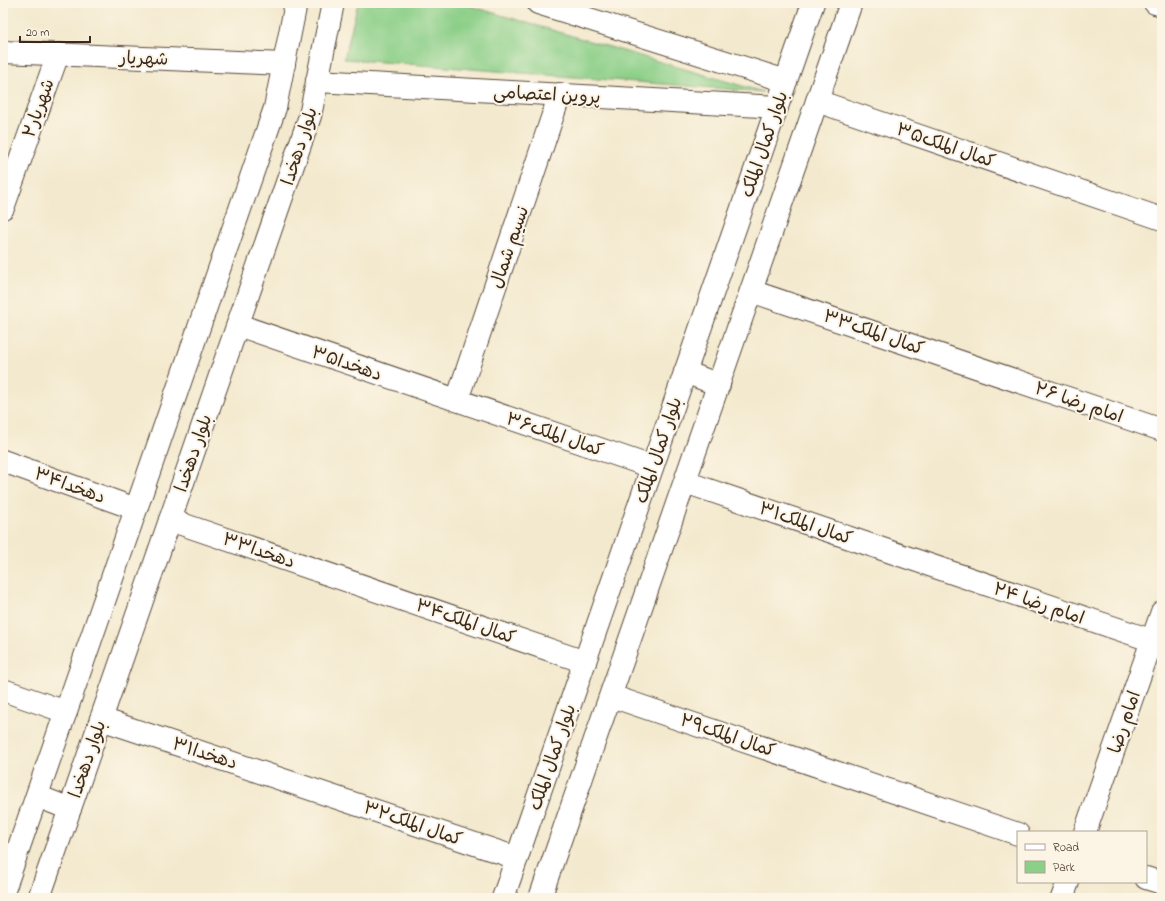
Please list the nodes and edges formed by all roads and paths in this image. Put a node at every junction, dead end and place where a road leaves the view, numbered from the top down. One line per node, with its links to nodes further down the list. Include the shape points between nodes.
1 (296, 3): 10 (street, بلوار دهخدا)
2 (333, 3): 11 (street, بلوار دهخدا)
3 (538, 3): 12 (street)
4 (813, 3): 12 (street, بلوار کمال الملک)
5 (851, 3): 14 (street, بلوار کمال الملک)
6 (1155, 3): 7 (street)
7 (1162, 5)
8 (3, 52): 9 (street, شهریار)
9 (58, 54): 10 (street, شهریار); 16 (street, شهریار۲)
10 (284, 64): 28 (street, بلوار دهخدا, via 275,108)
11 (317, 81): 13 (street, پروین اعتصامی); 19 (street, بلوار دهخدا, via 310,116)
12 (786, 81): 15 (street, بلوار کمال الملک)
13 (560, 94): 15 (street, پروین اعتصامی); 23 (street, نسیم شمال)
14 (817, 101): 17 (street, کمال الملک۳۵); 18 (street, بلوار کمال الملک)
15 (777, 106): 20 (street, بلوار کمال الملک)
16 (3, 208)
17 (1162, 219)
18 (751, 290): 21 (street, کمال الملک۳۳); 22 (street, بلوار کمال الملک)
19 (238, 325): 23 (street, دهخدا۳۵); 29 (street, بلوار دهخدا)
20 (685, 372): 22 (street); 26 (street, بلوار کمال الملک)
21 (997, 374): 24 (street, امام رضا ۲۶)
22 (719, 385): 27 (street, بلوار کمال الملک)
23 (457, 400): 26 (street, کمال الملک۳۶)
24 (1162, 430)
25 (3, 461): 28 (street, دهخدا۳۴)
26 (652, 467): 34 (street, بلوار کمال الملک)
27 (685, 482): 30 (street, کمال الملک۳۱); 36 (street, بلوار کمال الملک)
28 (136, 509): 37 (street, بلوار دهخدا)
29 (170, 520): 31 (street, دهخدا۳۳); 38 (street, بلوار دهخدا)
30 (927, 564): 33 (street, امام رضا ۲۴)
31 (348, 581): 34 (street, کمال الملک۳۴)
32 (1162, 612): 33 (street, امام رضا)
33 (1157, 643): 42 (street, امام رضا)
34 (585, 662): 44 (street, بلوار کمال الملک)
35 (3, 690): 37 (street)
36 (611, 696): 43 (street, کمال الملک۲۹); 51 (street, بلوار کمال الملک)
37 (66, 712): 40 (street, بلوار دهخدا)
38 (101, 719): 39 (street, دهخدا۳۱); 41 (street, بلوار دهخدا)
39 (309, 788): 44 (street, کمال الملک۳۲)
40 (37, 796): 41 (street); 48 (street, بلوار دهخدا)
41 (70, 809): 49 (street, بلوار دهخدا)
42 (1085, 831)
43 (1017, 834)
44 (516, 858): 50 (street, بلوار کمال الملک)
45 (1147, 878): 47 (street)
46 (1068, 883): 52 (street)
47 (1162, 883)
48 (3, 893)
49 (39, 898)
50 (503, 898)
51 (540, 898)
52 (1062, 898)

